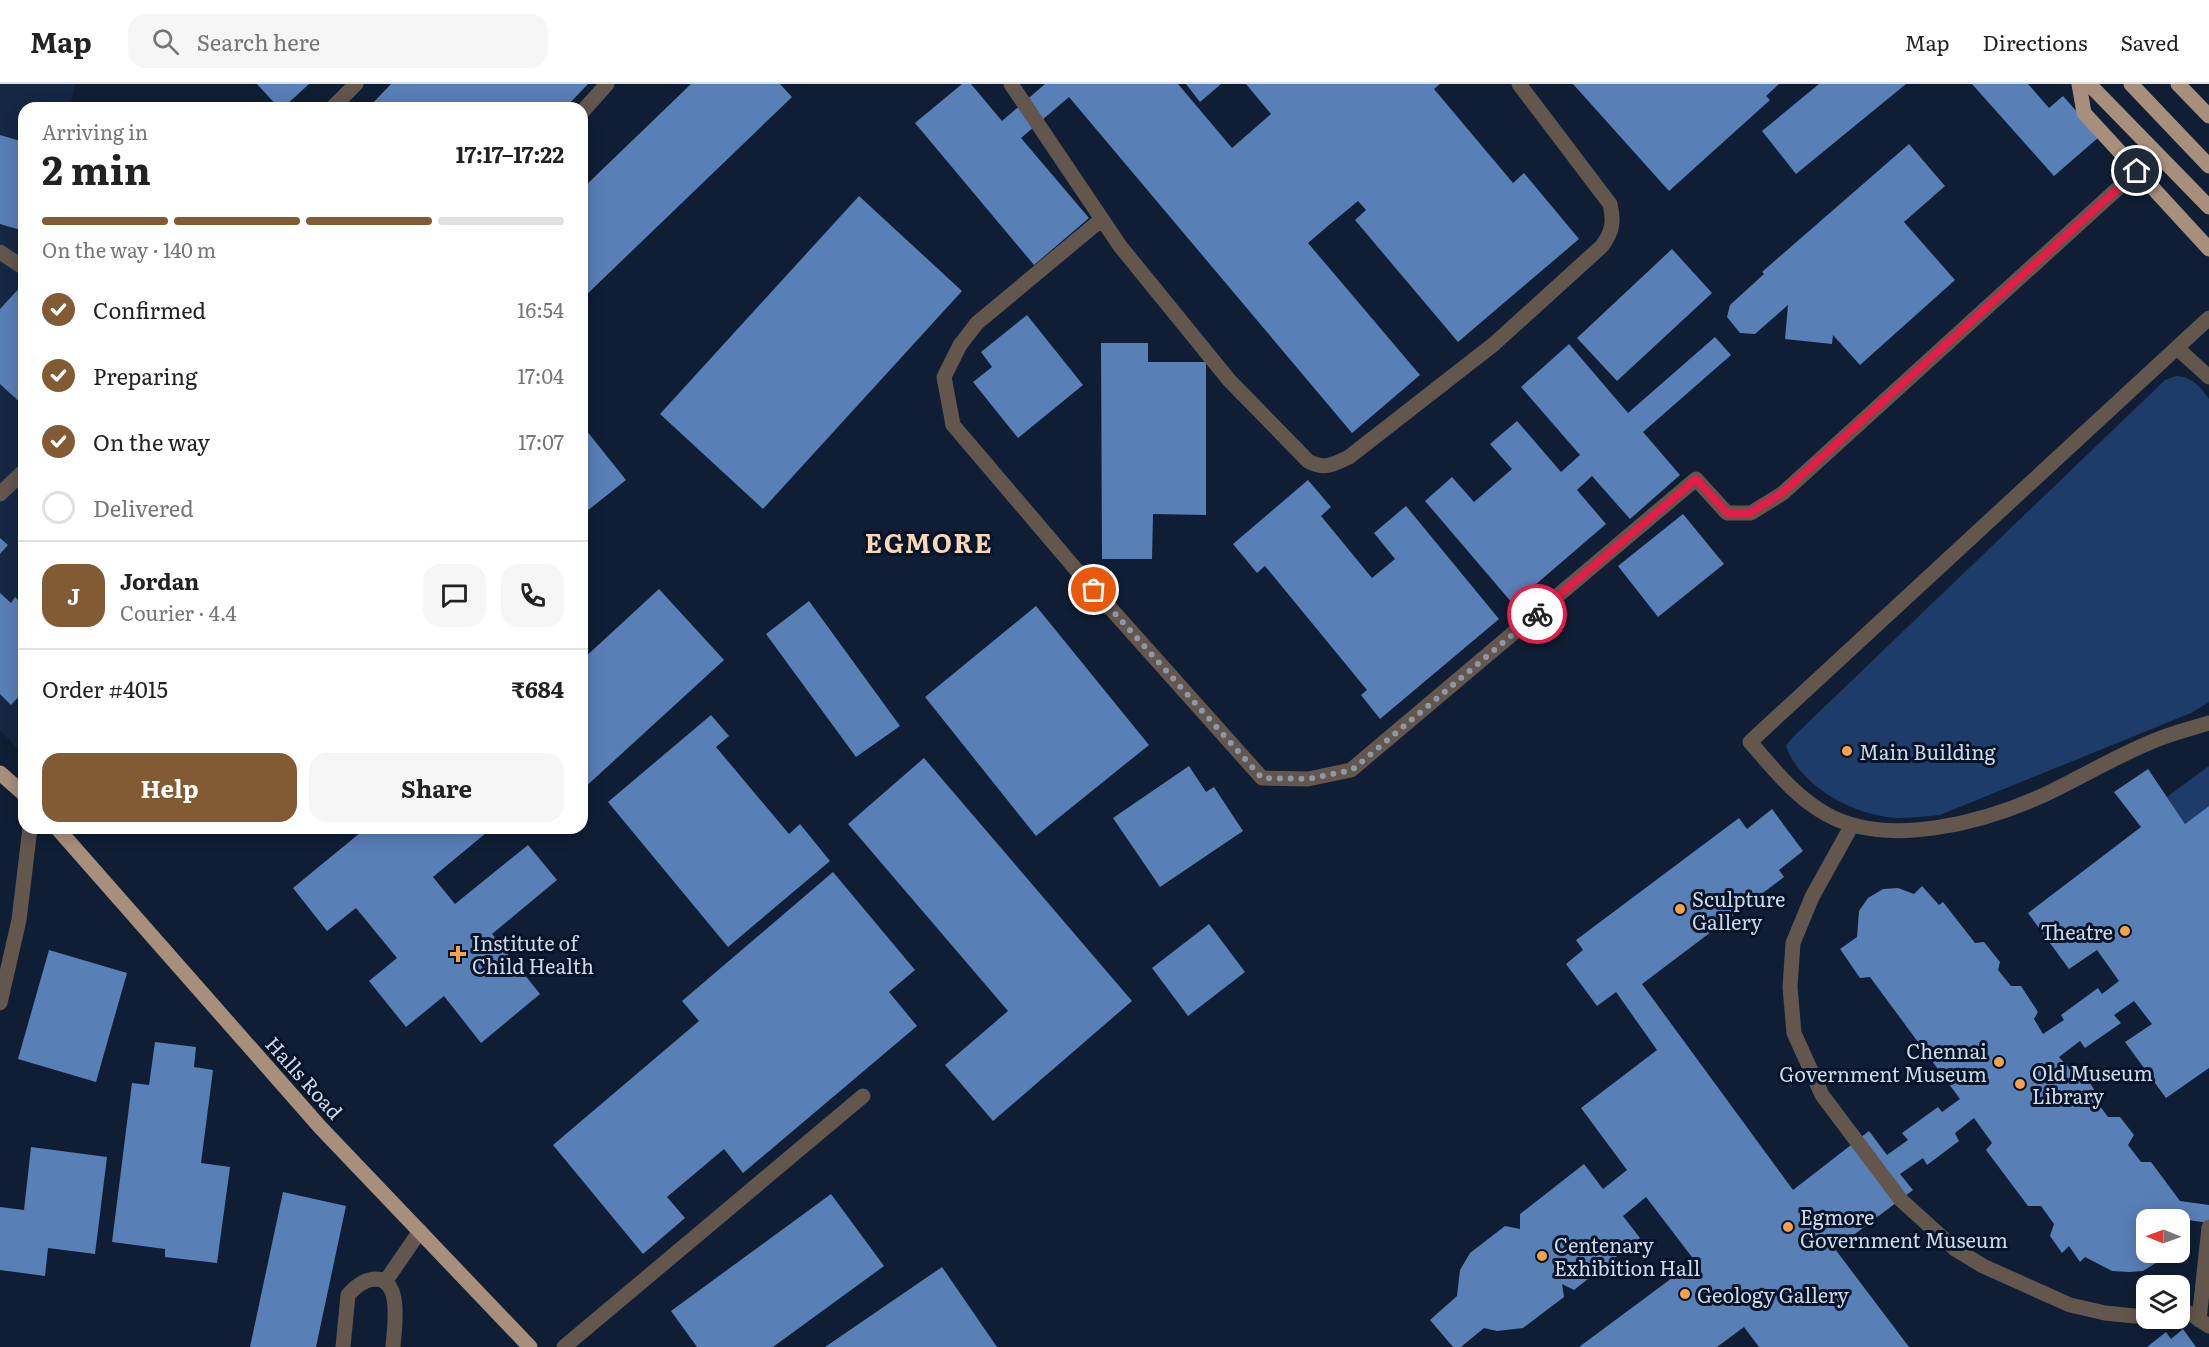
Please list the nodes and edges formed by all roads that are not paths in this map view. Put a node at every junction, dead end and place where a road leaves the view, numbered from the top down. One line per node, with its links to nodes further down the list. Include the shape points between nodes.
1 (356, 84): 9 (street)
2 (607, 84): 10 (street)
3 (1011, 84): 15 (street)
4 (1519, 84): 15 (street, via 1610,204 1614,220 1609,236 1494,344 1332,466 1319,467 1308,461 1229,380)
5 (2079, 84): 13 (main road, via 2084,114)
6 (2089, 84): 14 (main road)
7 (2131, 84): 12 (main road)
8 (2178, 84): 11 (main road)
9 (338, 102)
10 (588, 105)
11 (2209, 116)
12 (2209, 166)
13 (2137, 171): 15 (street, via 1782,493 1750,513 1727,513 1696,479 1352,770 1308,779 1262,778 953,425 944,377 960,345 977,323); 16 (main road)
14 (2209, 207)
15 (1102, 219)
16 (2209, 249)
17 (0, 252): 18 (street)
18 (18, 264)
19 (2209, 318): 20 (street)
20 (2177, 348): 21 (street); 27 (street, via 1750,742 1805,801)
21 (2209, 376)
22 (18, 477): 23 (street)
23 (0, 494)
24 (2209, 723): 27 (street, via 2160,738 2043,795 1975,819 1923,831)
25 (0, 773): 26 (main road)
26 (18, 789)
27 (1852, 825): 36 (street, via 1812,897 1793,943 1790,987 1794,1033 1822,1095 1901,1200 1955,1249 1983,1266 2070,1305)
28 (29, 834): 30 (street, via 19,920)
29 (62, 834): 33 (main road, Halls Road, via 320,1126)
30 (0, 1003)
31 (863, 1095): 41 (street)
32 (2209, 1227): 37 (street)
33 (420, 1232): 34 (street); 40 (main road, Halls Road)
34 (385, 1281): 38 (street, via 366,1281 348,1295); 39 (street, via 396,1305)
35 (2190, 1314): 37 (street)
36 (2136, 1317)
37 (2204, 1323)
38 (343, 1347)
39 (393, 1347)
40 (531, 1347)
41 (564, 1347)

